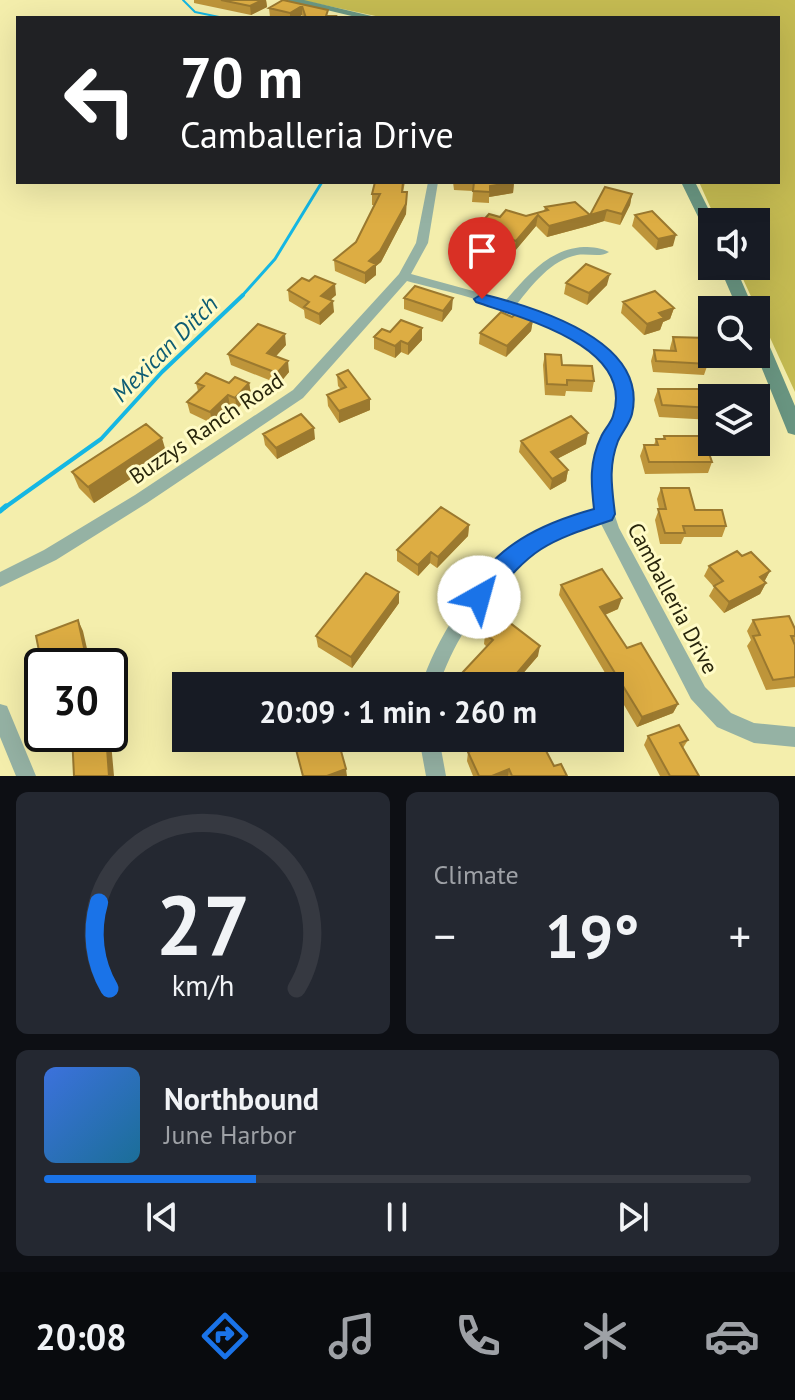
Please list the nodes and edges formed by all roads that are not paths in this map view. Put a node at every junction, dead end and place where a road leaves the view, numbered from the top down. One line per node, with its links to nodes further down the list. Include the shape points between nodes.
1 (290, 0): 2 (street)
2 (366, 16)
3 (433, 184): 7 (street, Buzzys Ranch Road, via 422,243)
4 (689, 184): 5 (street)
5 (701, 208)
6 (603, 252): 8 (street, via 571,251 551,260)
7 (404, 276): 8 (street, Camballeria Drive); 12 (street, Buzzys Ranch Road, via 298,394 141,499)
8 (508, 306): 11 (street, Camballeria Drive, via 593,343 620,377 622,417 600,470)
9 (770, 367): 10 (street)
10 (795, 428)
11 (605, 514): 13 (street, via 559,528 512,557 446,643); 15 (street, Camballeria Drive, via 698,693 724,720 754,733)
12 (0, 580)
13 (435, 672)
14 (0, 713): 17 (street)
15 (795, 737)
16 (432, 752): 18 (street)
17 (26, 776)
18 (436, 776)

